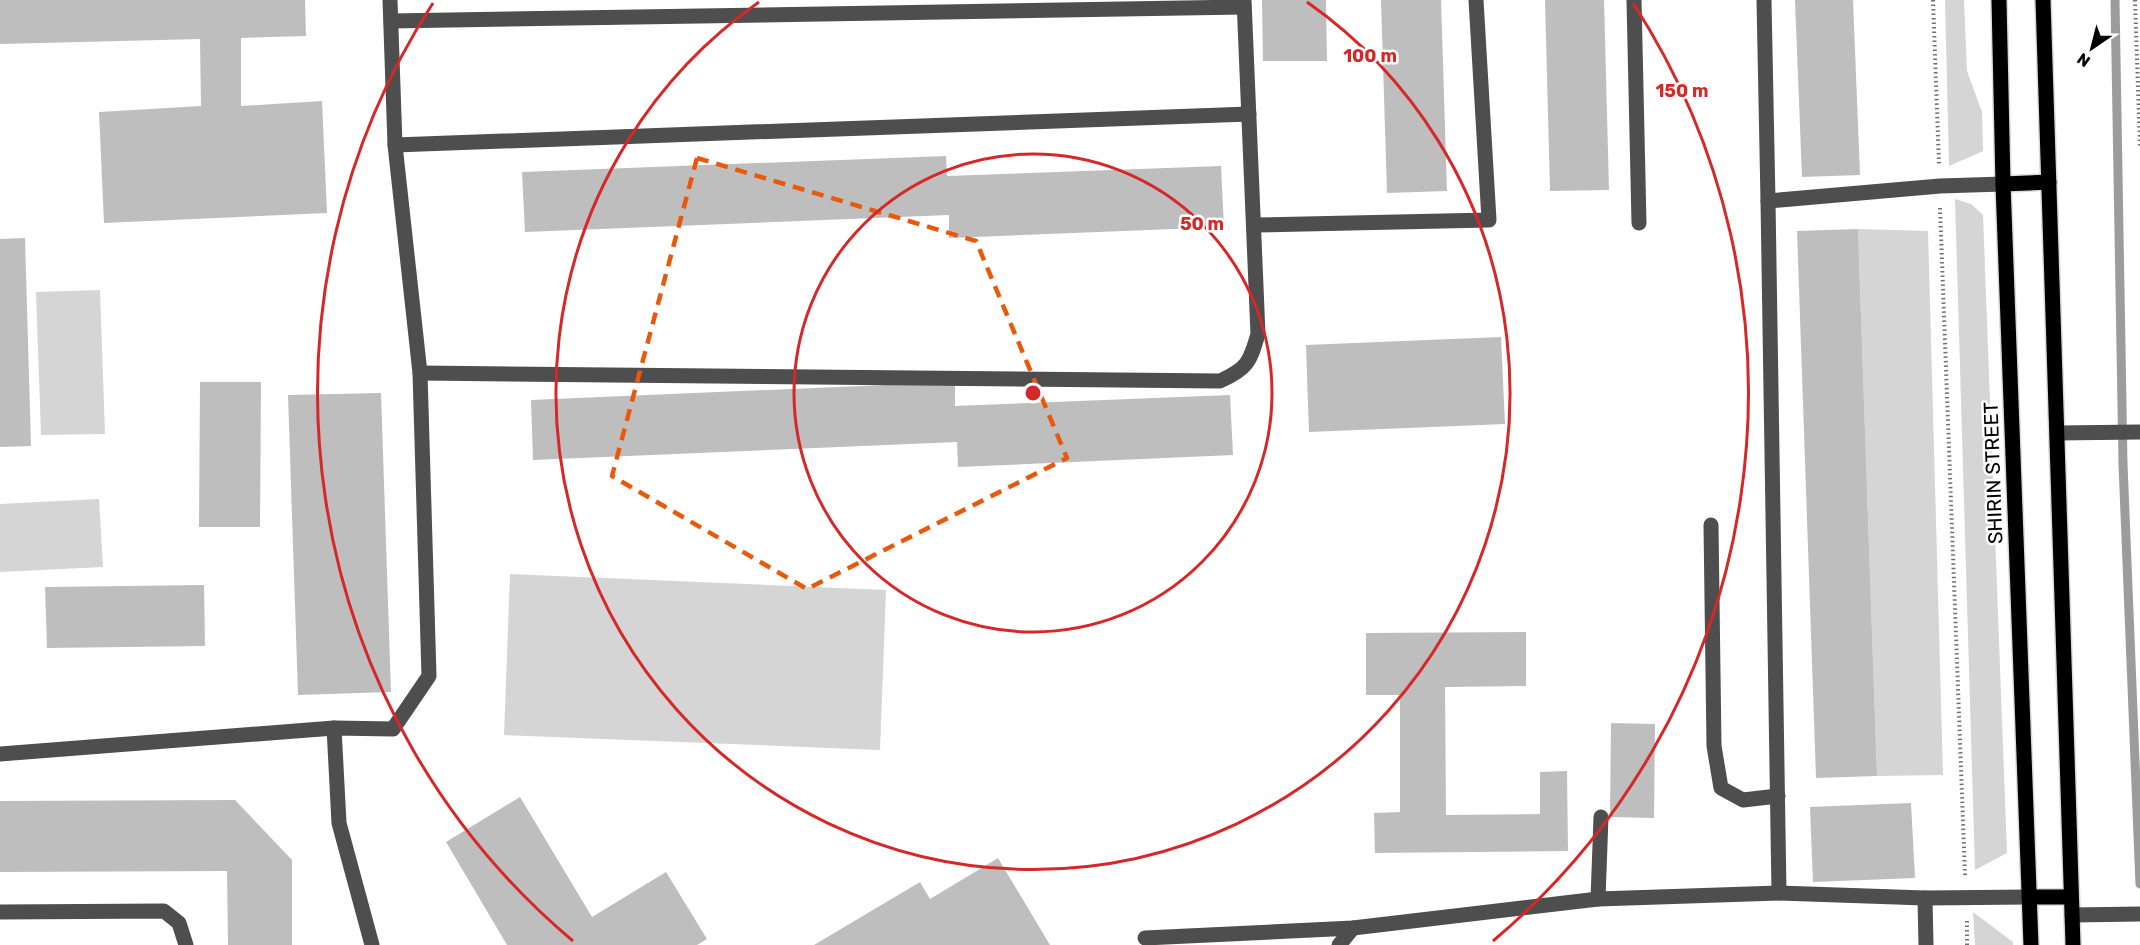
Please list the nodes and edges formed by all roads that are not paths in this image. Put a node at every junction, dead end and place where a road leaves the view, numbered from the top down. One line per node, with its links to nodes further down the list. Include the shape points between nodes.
1 (390, 0): 8 (lane)
2 (1476, 0): 15 (lane, via 1489,220)
3 (1634, 0): 14 (lane)
4 (1764, 0): 13 (lane)
5 (1999, 0): 12 (main road, SHIRIN STREET)
6 (2043, 0): 11 (main road)
7 (1244, 4): 8 (lane); 9 (lane)
8 (391, 21): 10 (lane)
9 (1249, 114): 10 (lane); 15 (lane)
10 (395, 145): 16 (lane)
11 (2049, 182): 12 (main road); 18 (main road)
12 (2003, 184): 13 (lane); 25 (main road, SHIRIN STREET)
13 (1768, 201): 22 (lane)
14 (1639, 223)
15 (1255, 225): 16 (lane, via 1258,334 1242,371 1220,381)
16 (420, 373): 20 (lane, via 429,676 393,729)
17 (2138, 432): 18 (lane)
18 (2057, 433): 26 (main road)
19 (1711, 525): 22 (lane, via 1714,746 1721,788 1743,800)
20 (334, 728): 21 (lane); 35 (lane, via 339,823)
21 (0, 754)
22 (1778, 796): 24 (lane)
23 (1601, 817): 28 (lane)
24 (1779, 893): 27 (lane); 28 (lane)
25 (2029, 897): 26 (main road); 27 (lane); 38 (main road, SHIRIN STREET)
26 (2071, 897): 31 (main road)
27 (1925, 898): 37 (lane)
28 (1598, 899): 32 (lane)
29 (0, 912): 34 (lane, via 164,911 179,922)
30 (2140, 914): 31 (lane)
31 (2072, 915): 39 (main road)
32 (1353, 928): 33 (lane); 36 (lane)
33 (1145, 938)
34 (186, 945)
35 (372, 945)
36 (1339, 945)
37 (1926, 945)
38 (2031, 945)
39 (2073, 945)

